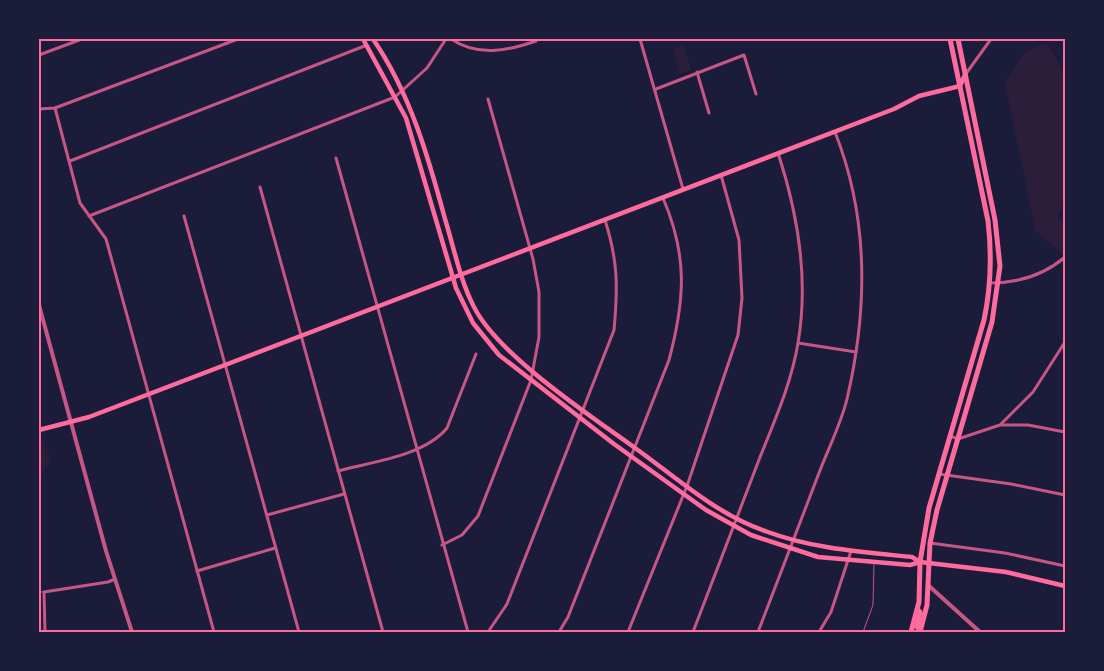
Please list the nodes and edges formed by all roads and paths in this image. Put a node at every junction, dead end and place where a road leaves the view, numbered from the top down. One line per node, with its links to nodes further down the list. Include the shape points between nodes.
1 (82, 39): 13 (street)
2 (238, 39): 22 (street)
3 (363, 39): 12 (main road)
4 (373, 39): 18 (main road)
5 (446, 39): 18 (street, via 427,68)
6 (451, 39): 11 (street, via 478,50 509,50)
7 (640, 39): 17 (street)
8 (950, 39): 16 (highway)
9 (958, 39): 15 (highway)
10 (991, 39): 15 (street)
11 (535, 40)
12 (368, 44): 20 (main road); 28 (street)
13 (39, 55)
14 (698, 72): 17 (street); 19 (street, via 744,55); 24 (street)
15 (965, 75): 16 (main road); 34 (highway)
16 (960, 86): 25 (main road, via 919,96 894,109); 29 (highway)
17 (656, 89): 32 (street)
18 (401, 92): 20 (street); 40 (main road, via 424,142)
19 (756, 94)
20 (395, 97): 35 (street); 41 (main road, via 413,138)
21 (488, 99): 38 (street)
22 (55, 108): 23 (street); 28 (street)
23 (39, 109)
24 (709, 113)
25 (835, 130): 26 (main road); 49 (street, via 856,203 862,251 863,297)
26 (778, 153): 30 (main road); 48 (street, via 800,238 802,288)
27 (336, 158): 45 (street)
28 (70, 161): 35 (street, via 80,203)
29 (978, 170): 34 (highway); 42 (highway, via 991,245)
30 (721, 175): 32 (main road); 69 (street, via 739,240 742,274 740,321 734,352)
31 (260, 186): 46 (street)
32 (683, 189): 33 (main road)
33 (663, 198): 37 (main road); 63 (street, via 674,224 682,259 678,324 669,360)
34 (993, 212): 43 (highway, via 998,245)
35 (89, 216): 54 (street, via 106,239)
36 (184, 216): 51 (street)
37 (605, 220): 38 (main road); 55 (street, via 616,260 618,293 614,330)
38 (530, 249): 40 (main road); 52 (street, via 539,292 540,337)
39 (1065, 257): 43 (street, via 1026,278)
40 (461, 275): 41 (main road); 52 (main road, via 475,309 494,335)
41 (454, 278): 45 (main road); 53 (main road, via 464,306 479,331 499,354)
42 (990, 283): 43 (street); 61 (highway, via 984,320)
43 (998, 283): 62 (highway, via 992,322)
44 (39, 305): 57 (street)
45 (377, 308): 46 (main road); 64 (street)
46 (301, 336): 51 (main road); 66 (street)
47 (1065, 342): 58 (street, via 1034,392)
48 (798, 343): 49 (street); 74 (street, via 784,396)
49 (856, 352): 76 (street, via 846,401)
50 (476, 354): 64 (street, via 447,428 435,440)
51 (225, 366): 54 (main road); 73 (street)
52 (533, 370): 53 (street); 55 (main road)
53 (531, 380): 56 (main road); 78 (street, via 478,516 462,536)
54 (149, 394): 57 (main road); 87 (street)
55 (584, 410): 56 (street); 63 (main road)
56 (580, 418): 65 (main road); 100 (street, via 507,604)
57 (71, 422): 59 (main road); 88 (street)
58 (1000, 426): 60 (street, via 1028,425); 62 (street)
59 (39, 430)
60 (1065, 432)
61 (950, 436): 62 (street); 67 (highway)
62 (958, 439): 68 (highway)
63 (635, 448): 65 (street); 69 (main road)
64 (417, 450): 66 (street); 78 (street)
65 (631, 457): 71 (main road); 101 (street)
66 (338, 471): 70 (street)
67 (939, 474): 68 (street); 84 (highway)
68 (947, 475): 72 (street); 77 (highway)
69 (687, 486): 71 (street); 74 (main road)
70 (344, 494): 73 (street); 98 (street)
71 (683, 494): 75 (main road); 102 (street)
72 (1065, 495)
73 (267, 515): 79 (street)
74 (736, 519): 75 (street); 76 (main road)
75 (733, 526): 80 (main road, via 751,536); 103 (street)
76 (793, 540): 80 (street); 81 (main road)
77 (930, 543): 85 (highway); 86 (street, via 1005,553)
78 (442, 545): 99 (street)
79 (275, 548): 87 (street); 97 (street)
80 (790, 549): 82 (main road); 104 (street)
81 (851, 551): 82 (street); 84 (main road, via 912,557)
82 (849, 561): 83 (main road); 105 (street, via 831,612)
83 (874, 562): 84 (main road, via 912,566); 106 (lane, via 873,605)
84 (920, 562): 85 (main road); 93 (highway)
85 (928, 563): 89 (highway); 90 (main road, via 998,571)
86 (1065, 566)
87 (197, 571): 96 (street)
88 (115, 579): 92 (street); 95 (street)
89 (928, 585): 108 (highway); 109 (street)
90 (1065, 586)
91 (39, 592): 92 (lane)
92 (44, 592): 94 (street)
93 (918, 609): 107 (highway); 108 (highway, via 917,627)
94 (45, 632)
95 (132, 632)
96 (214, 632)
97 (299, 632)
98 (383, 632)
99 (468, 632)
100 (488, 632)
101 (560, 632)
102 (628, 632)
103 (693, 632)
104 (758, 632)
105 (819, 632)
106 (862, 632)
107 (911, 632)
108 (922, 632)
109 (980, 632)

